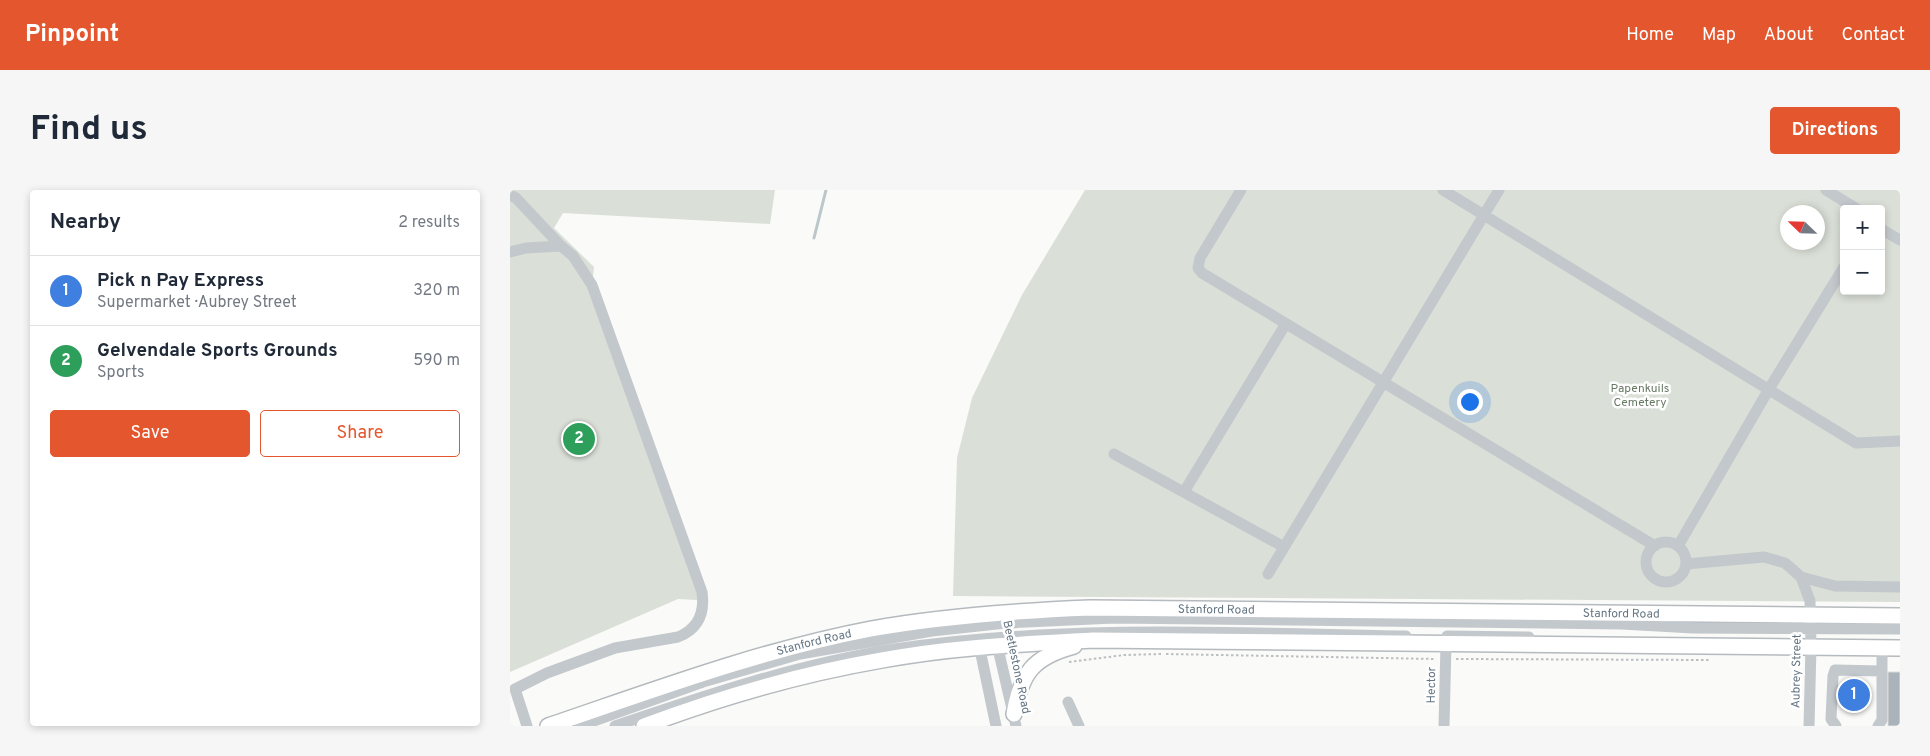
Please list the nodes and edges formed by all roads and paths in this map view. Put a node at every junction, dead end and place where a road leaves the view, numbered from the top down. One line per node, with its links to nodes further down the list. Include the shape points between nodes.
1 (1241, 190): 13 (street, via 1200,258 1198,268)
2 (1443, 190): 7 (street)
3 (1499, 190): 7 (street)
4 (1826, 190): 6 (street)
5 (510, 195): 10 (street)
6 (1850, 205)
7 (1484, 215): 14 (street); 15 (street)
8 (1885, 231): 9 (street)
9 (1900, 240)
10 (561, 246): 11 (street); 40 (street, via 577,260 592,285 704,605 693,628 686,634 615,648 547,673)
11 (510, 252)
12 (1840, 274): 15 (street)
13 (1285, 325): 14 (street); 18 (street)
14 (1383, 383): 19 (street); 21 (street)
15 (1770, 388): 16 (street, via 1856,442); 20 (street)
16 (1900, 441)
17 (1114, 454): 18 (street)
18 (1184, 492): 21 (street)
19 (1655, 546): 20 (street, via 1666,543); 22 (street, via 1647,562 1650,574 1660,581 1677,579)
20 (1678, 546): 22 (street)
21 (1284, 547): 23 (street)
22 (1686, 564): 24 (street, via 1764,557 1784,563)
23 (1268, 574)
24 (1801, 577): 25 (street, via 1835,586); 28 (street, Aubrey Street, via 1810,601)
25 (1900, 587)
26 (1900, 616): 28 (main road, Stanford Road)
27 (975, 621): 30 (main road, Stanford Road); 32 (street); 44 (main road, Stanford Road, via 869,630 778,652 705,672); 45 (street, via 800,654 703,682)
28 (1811, 622): 29 (street); 30 (main road, Stanford Road, via 1225,608 1090,608); 33 (street, Aubrey Street)
29 (1900, 629)
30 (995, 630): 31 (main road, Stanford Road); 32 (main road, Stanford Road); 33 (street); 42 (street, Beetlestone Road)
31 (1093, 640): 36 (main road, Stanford Road); 42 (main road, via 1045,657 1036,664 1020,685)
32 (979, 643): 46 (street, via 894,650 818,664 720,690); 47 (main road, Stanford Road, via 818,673 694,708); 48 (street)
33 (1811, 644): 34 (main road, Stanford Road); 36 (main road, Stanford Road); 51 (street, Aubrey Street)
34 (1882, 648): 35 (main road, Stanford Road); 39 (street)
35 (1900, 648)
36 (1446, 652): 37 (path); 38 (path, via 1133,654); 50 (street, Hector)
37 (1710, 660)
38 (1066, 662)
39 (1882, 672): 52 (street, via 1835,670 1832,718); 53 (street, via 1882,720)
40 (513, 690): 43 (street)
41 (1068, 702): 49 (street)
42 (1015, 720)
43 (527, 726)
44 (548, 726)
45 (580, 726)
46 (615, 726)
47 (644, 726)
48 (996, 726)
49 (1080, 726)
50 (1444, 726)
51 (1809, 726)
52 (1836, 726)
53 (1879, 726)

